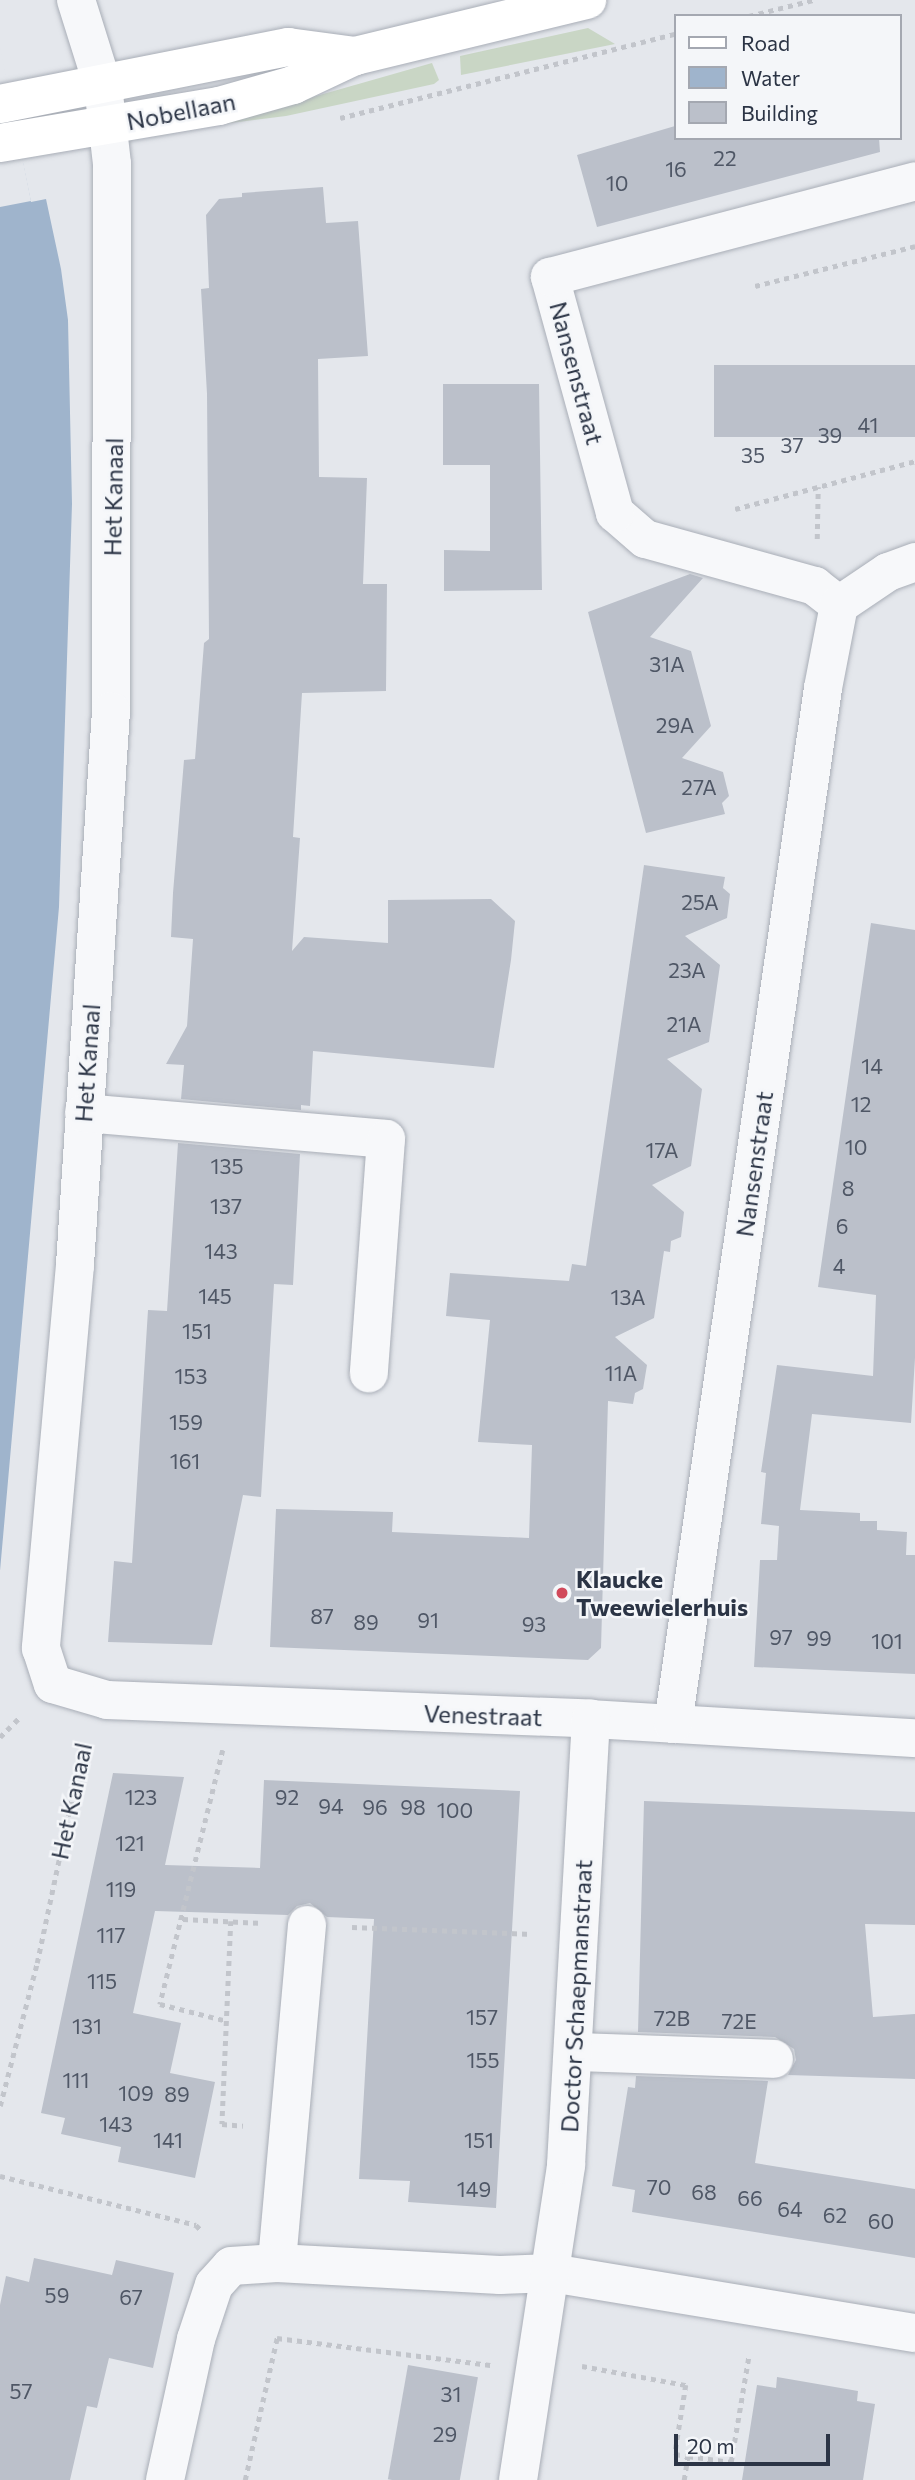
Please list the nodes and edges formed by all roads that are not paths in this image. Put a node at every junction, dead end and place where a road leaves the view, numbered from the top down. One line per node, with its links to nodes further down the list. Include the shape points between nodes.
1 (76, 0): 4 (street, Het Kanaal)
2 (587, 0): 3 (main road, Nobellaan)
3 (355, 56): 4 (main road, Nobellaan, via 288,47); 6 (main road, Nobellaan, via 293,85 231,103)
4 (103, 86): 5 (main road, Nobellaan); 6 (street, Het Kanaal)
5 (6, 103)
6 (108, 125): 7 (main road, Nobellaan); 11 (street, Het Kanaal, via 114,410 111,711)
7 (10, 142)
8 (915, 181): 10 (street, Nansenstraat, via 551,277 615,513 645,539 815,586)
9 (915, 562): 10 (street, via 888,572)
10 (839, 605): 15 (street, Nansenstraat, via 821,701)
11 (84, 1113): 12 (street, via 386,1139); 13 (street, Het Kanaal, via 41,1648)
12 (369, 1373)
13 (53, 1684): 14 (street, Venestraat, via 107,1700)
14 (591, 1719): 15 (street, Venestraat); 18 (street, Doctor Schaepmanstraat)
15 (673, 1724): 16 (street, Venestraat)
16 (915, 1738)
17 (307, 1925): 20 (street)
18 (575, 2052): 19 (street); 21 (street, Doctor Schaepmanstraat)
19 (774, 2059)
20 (276, 2263): 21 (street, via 500,2275); 23 (street, via 231,2266 214,2285 196,2339)
21 (552, 2273): 22 (street); 24 (street, Doctor Schaepmanstraat, via 553,2367)
22 (915, 2333)
23 (165, 2480)
24 (518, 2480)

